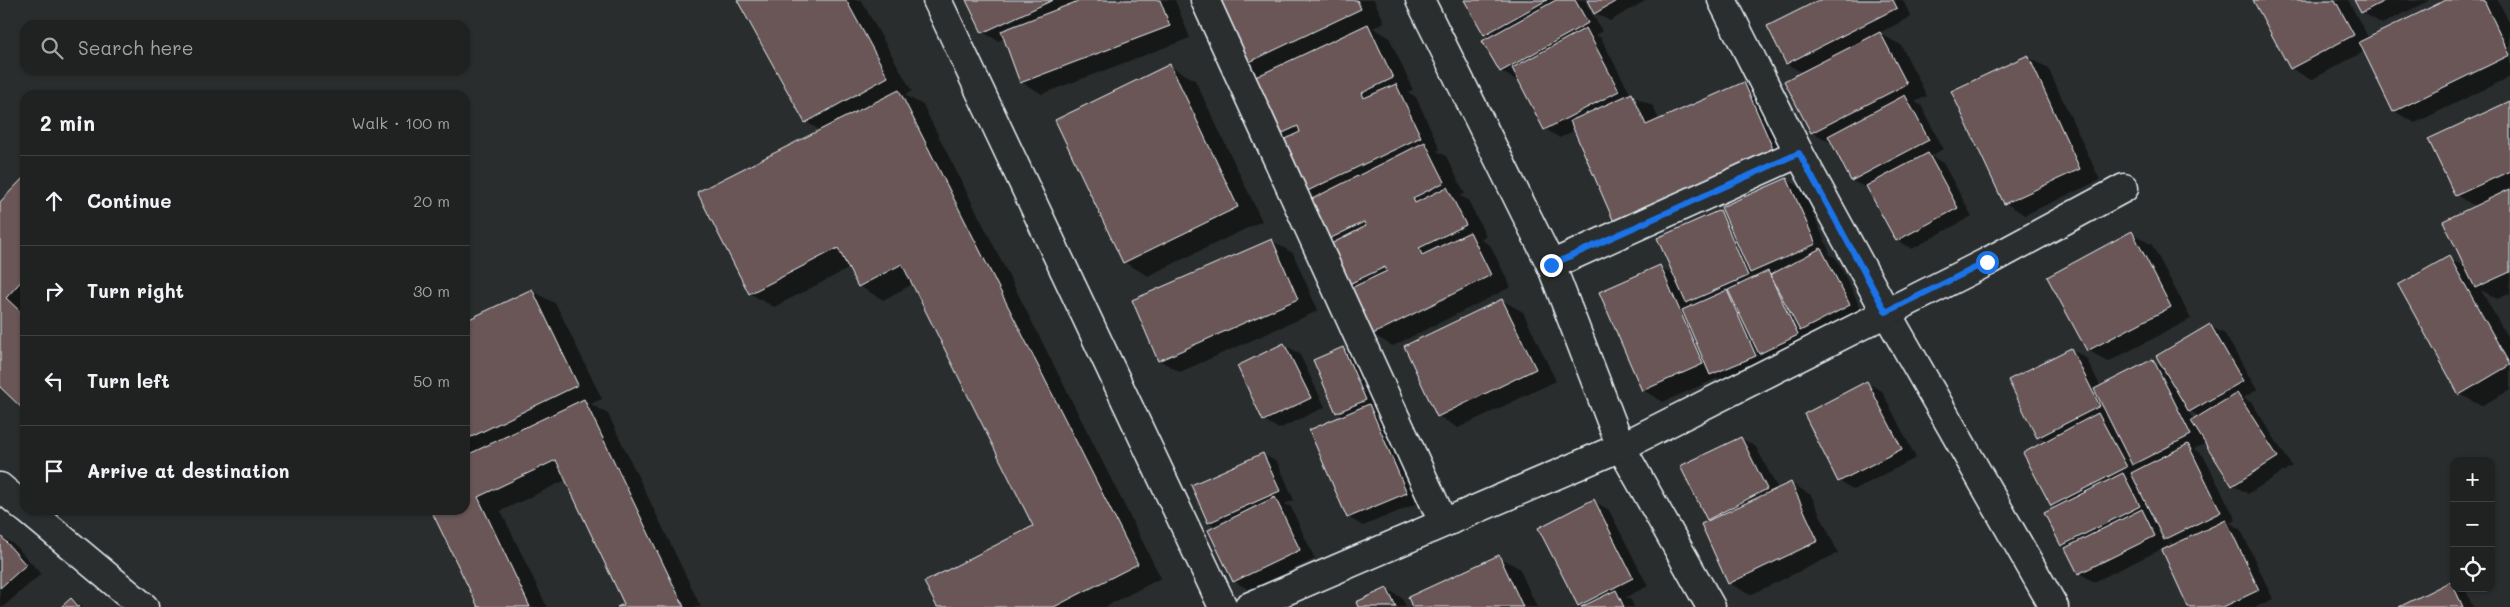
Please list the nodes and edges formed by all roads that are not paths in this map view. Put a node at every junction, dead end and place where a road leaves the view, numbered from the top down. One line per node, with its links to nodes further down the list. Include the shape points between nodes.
1 (937, 0): 15 (street)
2 (1205, 0): 13 (street)
3 (1420, 0): 7 (street)
4 (1722, 0): 5 (street)
5 (1799, 153): 7 (street); 8 (street)
6 (2124, 188): 8 (street)
7 (1551, 265): 9 (street)
8 (1886, 312): 9 (street); 18 (street)
9 (1621, 447): 13 (street); 17 (street)
10 (0, 487): 11 (street)
11 (20, 504)
12 (33, 515): 14 (street)
13 (1443, 522): 16 (street)
14 (144, 607)
15 (1223, 607)
16 (1248, 607)
17 (1711, 607)
18 (2054, 607)

